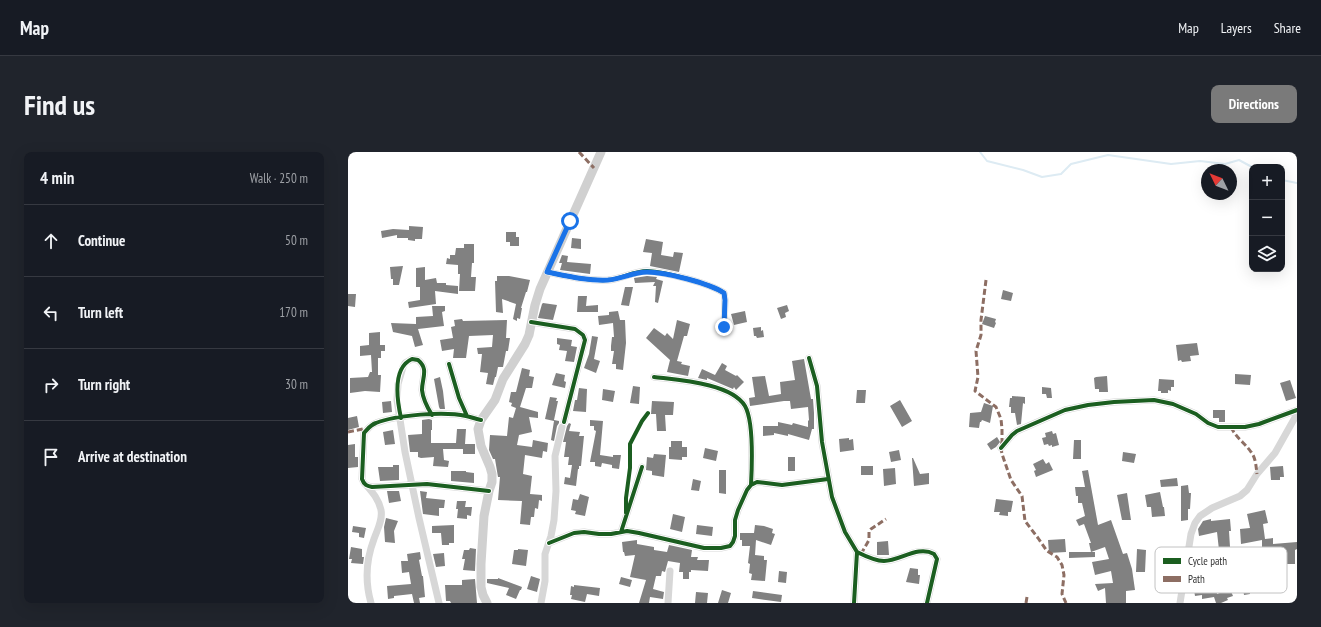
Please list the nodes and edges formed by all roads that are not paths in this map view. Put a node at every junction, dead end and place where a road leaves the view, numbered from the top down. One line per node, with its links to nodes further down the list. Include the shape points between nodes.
1 (601, 152): 2 (street)
2 (547, 272): 3 (street); 4 (street, via 594,280 609,280 647,272 702,283 724,293)
3 (531, 322): 13 (street, via 525,344 495,400); 22 (street, via 575,329 585,340 555,456 554,520)
4 (724, 327)
5 (809, 358): 16 (street, via 817,386)
6 (449, 364): 11 (street)
7 (654, 377): 18 (street, via 709,386 733,395 744,405 750,419)
8 (1297, 410): 14 (street, via 1259,424 1218,427 1184,408 1154,400 1088,405 1065,410 1017,431)
9 (1297, 414): 23 (street, via 1275,453 1247,490 1200,516 1191,534)
10 (432, 415): 11 (street); 12 (street); 12 (street, via 424,402 422,392 424,368 418,360 412,359 403,367 398,384 397,400)
11 (466, 416): 13 (street)
12 (401, 418): 17 (street); 19 (street, via 376,423 364,433 362,479)
13 (481, 420): 20 (street, via 478,429 480,442 492,474)
14 (1001, 448)
15 (642, 467): 21 (street)
16 (828, 479): 18 (street, via 782,485 757,482); 24 (street, via 845,532)
17 (412, 484): 19 (street); 20 (street); 28 (street)
18 (751, 485): 21 (street, via 738,510 735,536 730,546 704,548 639,533)
19 (367, 486): 27 (street, via 376,496 381,511 367,573)
20 (488, 491): 29 (street, via 480,570 483,595)
21 (621, 532): 22 (street, via 574,533)
22 (548, 544): 30 (street)
23 (1189, 547)
24 (857, 552): 32 (street); 33 (street, via 884,561 927,551 934,554 937,559)
25 (670, 571): 31 (street)
26 (1182, 593): 34 (street)
27 (371, 603)
28 (440, 603)
29 (487, 603)
30 (541, 603)
31 (668, 603)
32 (854, 603)
33 (927, 603)
34 (1180, 603)

